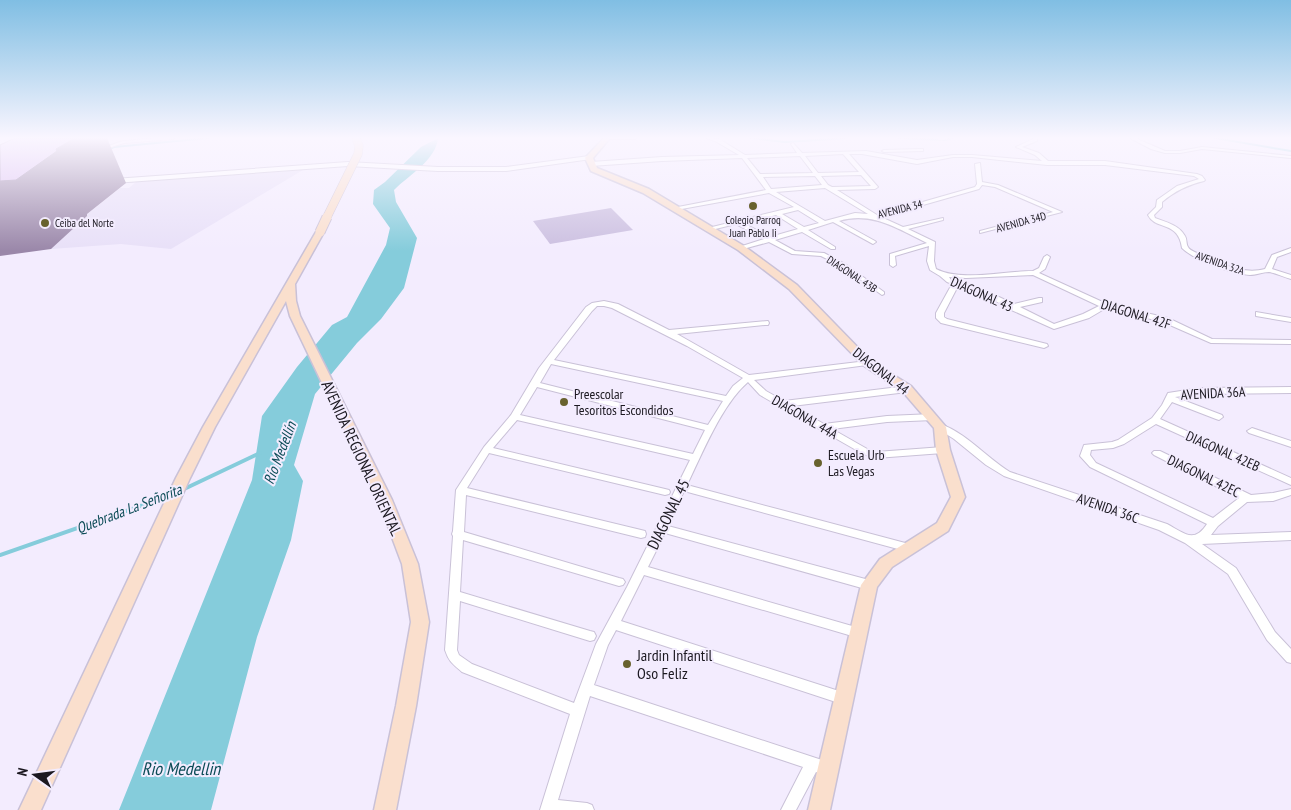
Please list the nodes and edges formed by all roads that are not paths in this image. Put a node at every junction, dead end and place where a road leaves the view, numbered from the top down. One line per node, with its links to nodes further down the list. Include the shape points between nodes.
1 (180, 176): 10 (street)
2 (347, 176): 40 (main road, bridge)
3 (608, 176): 16 (main road, DIAGONAL 44, via 646,191)
4 (759, 176): 5 (street); 14 (street)
5 (770, 176)
6 (817, 176): 13 (street)
7 (865, 176): 12 (street)
8 (979, 176): 11 (street)
9 (1192, 176): 36 (street, AVENIDA 32A, via 1202,180 1181,184 1159,201 1152,218 1181,232 1185,248 1190,252 1239,271 1260,273)
10 (106, 181)
11 (980, 183): 17 (street, via 996,186); 19 (street, AVENIDA 34, via 976,188)
12 (874, 187): 13 (street)
13 (828, 188): 14 (street); 19 (street)
14 (770, 191): 15 (street); 16 (street)
15 (799, 208): 18 (street); 23 (street)
16 (678, 209): 24 (main road, DIAGONAL 44)
17 (1059, 212): 27 (street, AVENIDA 34D)
18 (777, 213): 22 (street); 26 (street)
19 (876, 217): 20 (street, AVENIDA 34, via 855,215); 25 (street)
20 (833, 220): 23 (street, AVENIDA 34); 29 (street)
21 (940, 220): 25 (street)
22 (737, 222): 24 (street); 28 (street)
23 (824, 223): 26 (street, AVENIDA 34)
24 (708, 229): 31 (main road, DIAGONAL 44)
25 (904, 229): 30 (street)
26 (803, 230): 28 (street, AVENIDA 34); 32 (street)
27 (982, 232)
28 (770, 240): 31 (street, AVENIDA 34); 42 (street, DIAGONAL 43B, via 794,253 822,254)
29 (873, 242)
30 (933, 243): 35 (street, via 892,255); 37 (street, via 931,265)
31 (740, 248): 54 (main road, DIAGONAL 44, via 793,286)
32 (832, 248)
33 (1291, 250): 36 (street, via 1274,256)
34 (1047, 257): 38 (street, via 1042,269)
35 (893, 265)
36 (1268, 270): 39 (street)
37 (942, 273): 38 (street, via 957,277); 41 (street, DIAGONAL 43)
38 (1034, 273): 45 (street, DIAGONAL 42F)
39 (1291, 276)
40 (291, 284): 103 (main road, via 183,478); 104 (main road, AVENIDA REGIONAL ORIENTAL, via 295,316 385,500 410,564 420,622)
41 (956, 284): 46 (street, DIAGONAL 43, via 984,292); 52 (street, via 940,313 944,321)
42 (882, 293)
43 (1039, 300): 46 (street)
44 (603, 303): 50 (street); 53 (street, via 592,306)
45 (1105, 306): 46 (street, DIAGONAL 43, via 1056,327); 51 (street, DIAGONAL 42F, via 1131,313 1132,309 1164,315 1165,320 1210,341)
46 (1012, 307)
47 (1259, 314): 48 (street)
48 (1291, 320)
49 (765, 323): 50 (street)
50 (667, 333): 55 (street)
51 (1291, 342)
52 (1044, 346)
53 (549, 361): 56 (street); 60 (street)
54 (867, 363): 55 (street); 57 (main road, DIAGONAL 44)
55 (748, 378): 60 (street, DIAGONAL 45); 61 (street, DIAGONAL 44A, via 758,390)
56 (536, 384): 62 (street); 67 (street)
57 (907, 389): 61 (street); 65 (main road, DIAGONAL 44)
58 (1291, 390): 59 (street, AVENIDA 36A, via 1200,391)
59 (1169, 398): 63 (street); 64 (street, AVENIDA 36A)
60 (728, 399): 67 (street, DIAGONAL 45)
61 (784, 404): 66 (street, DIAGONAL 44A)
62 (515, 416): 72 (street); 75 (street)
63 (1219, 417)
64 (1155, 420): 76 (street, DIAGONAL 42EB); 82 (street, AVENIDA 36A, via 1113,446 1087,447 1085,456 1093,465)
65 (936, 422): 66 (street, via 887,419); 73 (main road); 87 (street, AVENIDA 36C, via 1007,474)
66 (824, 427): 73 (street, DIAGONAL 44A, via 876,455)
67 (710, 428): 75 (street, DIAGONAL 45)
68 (1252, 431): 70 (street)
69 (1291, 435): 70 (street)
70 (1279, 440): 71 (street)
71 (1291, 444)
72 (487, 449): 78 (street); 79 (street)
73 (943, 450): 88 (main road, via 958,497 943,527)
74 (1157, 454): 81 (street, DIAGONAL 42EC)
75 (695, 458): 77 (street, DIAGONAL 45)
76 (1291, 482)
77 (682, 487): 83 (street, DIAGONAL 45); 88 (street)
78 (461, 490): 84 (street); 85 (street)
79 (665, 492)
80 (1291, 492): 81 (street)
81 (1250, 499): 82 (street, via 1244,499)
82 (1214, 523): 87 (street, via 1207,533)
83 (661, 528): 89 (street, DIAGONAL 45); 91 (street)
84 (457, 534): 90 (street); 92 (street)
85 (641, 534)
86 (1291, 536): 87 (street, AVENIDA 36C)
87 (1193, 540): 96 (street, via 1232,571 1271,636)
88 (909, 548): 91 (main road, via 886,564)
89 (642, 570): 93 (street, DIAGONAL 45); 94 (street)
90 (620, 582)
91 (869, 586): 94 (main road)
92 (455, 595): 95 (street); 99 (street, via 452,650 459,664)
93 (614, 624): 97 (street, DIAGONAL 45, via 602,644); 98 (street)
94 (859, 633): 98 (main road)
95 (590, 636)
96 (1291, 658)
97 (587, 689): 99 (street, DIAGONAL 45); 100 (street)
98 (845, 699): 101 (main road)
99 (578, 711): 102 (street, DIAGONAL 45)
100 (813, 764): 101 (street); 106 (street)
101 (829, 769): 107 (main road)
102 (548, 808): 105 (street)
103 (30, 810)
104 (385, 810)
105 (588, 810)
106 (788, 810)
107 (819, 810)

